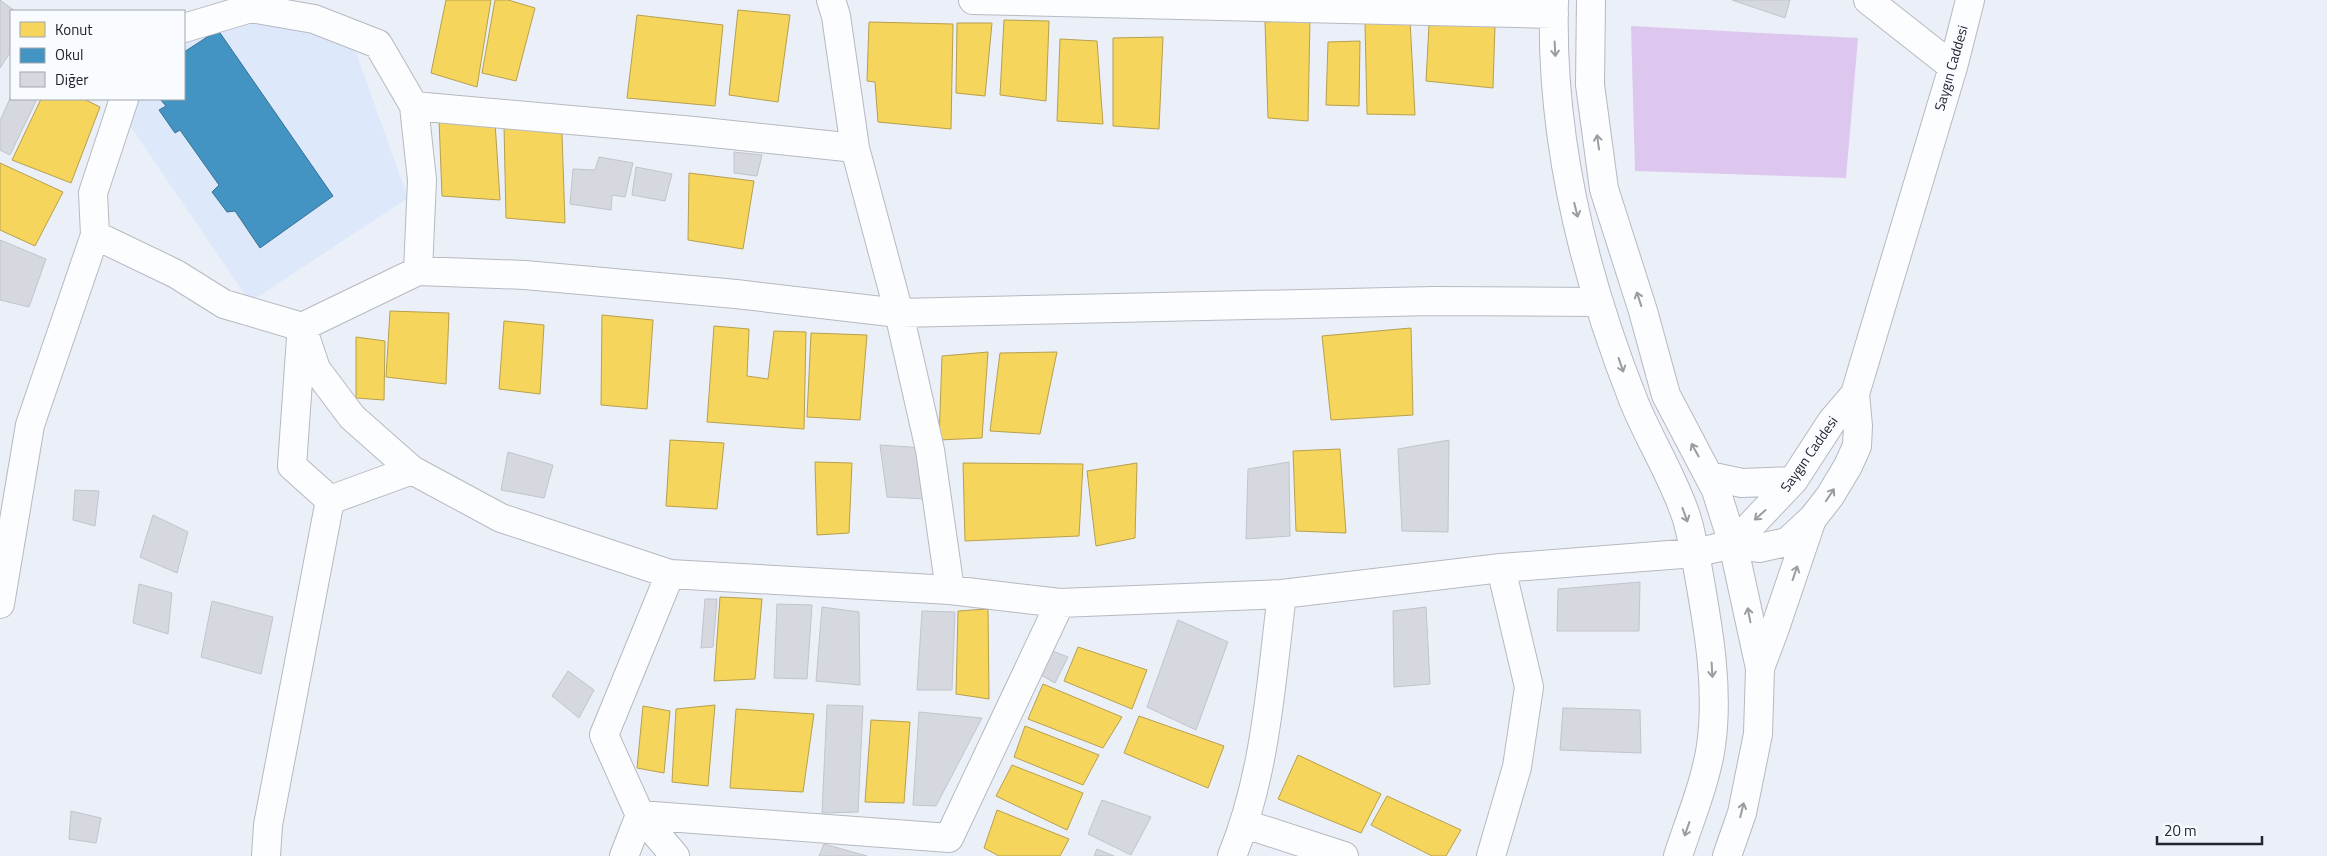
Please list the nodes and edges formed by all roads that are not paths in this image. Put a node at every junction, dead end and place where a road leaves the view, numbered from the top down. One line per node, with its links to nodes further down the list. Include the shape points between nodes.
1 (831, 0): 11 (main road)
2 (973, 0): 6 (main road)
3 (1591, 0): 19 (main road, one-way to 3, via 1666,396 1604,190 1590,85)
4 (1868, 0): 8 (main road)
5 (1970, 0): 8 (main road, Saygın Caddesi)
6 (1554, 7): 14 (main road, one-way to 14, via 1558,104 1567,176)
7 (185, 28): 10 (main road, via 251,8 314,19 378,44)
8 (1953, 67): 17 (main road, Saygın Caddesi)
9 (124, 100): 12 (main road, via 93,193)
10 (414, 106): 11 (main road); 13 (main road, via 422,180)
11 (855, 148): 15 (main road)
12 (95, 235): 16 (main road, via 176,274 224,304); 30 (main road, via 30,425)
13 (418, 271): 15 (main road, via 525,274); 16 (main road)
14 (1599, 302): 15 (main road, via 1433,301); 24 (main road, one-way to 24, via 1635,403 1686,516)
15 (899, 313): 27 (main road, via 930,450)
16 (302, 327): 18 (main road, via 316,369 352,416); 21 (main road, via 292,466)
17 (1855, 394): 20 (main road, Saygın Caddesi, via 1832,421); 22 (main road, Saygın Caddesi, one-way to 17, via 1830,496 1857,446)
18 (412, 470): 21 (main road); 26 (main road, via 501,518)
19 (1709, 476): 20 (main road, via 1742,483); 23 (main road)
20 (1794, 481): 23 (main road, Saygın Caddesi, one-way to 23)
21 (330, 500): 35 (main road, via 268,825)
22 (1813, 518): 23 (main road, Saygın Caddesi, via 1787,542 1759,548); 31 (main road, one-way to 22)
23 (1733, 544): 24 (main road); 31 (main road, one-way to 23)
24 (1696, 553): 25 (main road); 41 (main road, one-way to 41, via 1711,651 1714,703 1711,747)
25 (1501, 568): 28 (main road); 40 (main road, via 1529,687 1517,767)
26 (670, 574): 27 (main road); 32 (main road, via 604,735)
27 (950, 590): 29 (main road)
28 (1282, 594): 29 (main road); 33 (main road, via 1262,753)
29 (1060, 603): 34 (main road)
30 (0, 604)
31 (1760, 668): 42 (main road, one-way to 31, via 1742,813 1758,734)
32 (640, 815): 34 (main road); 36 (main road); 37 (main road)
33 (1245, 824): 38 (main road); 39 (main road)
34 (948, 847)
35 (266, 856)
36 (624, 856)
37 (675, 856)
38 (1232, 856)
39 (1344, 856)
40 (1491, 856)
41 (1678, 856)
42 (1727, 856)

